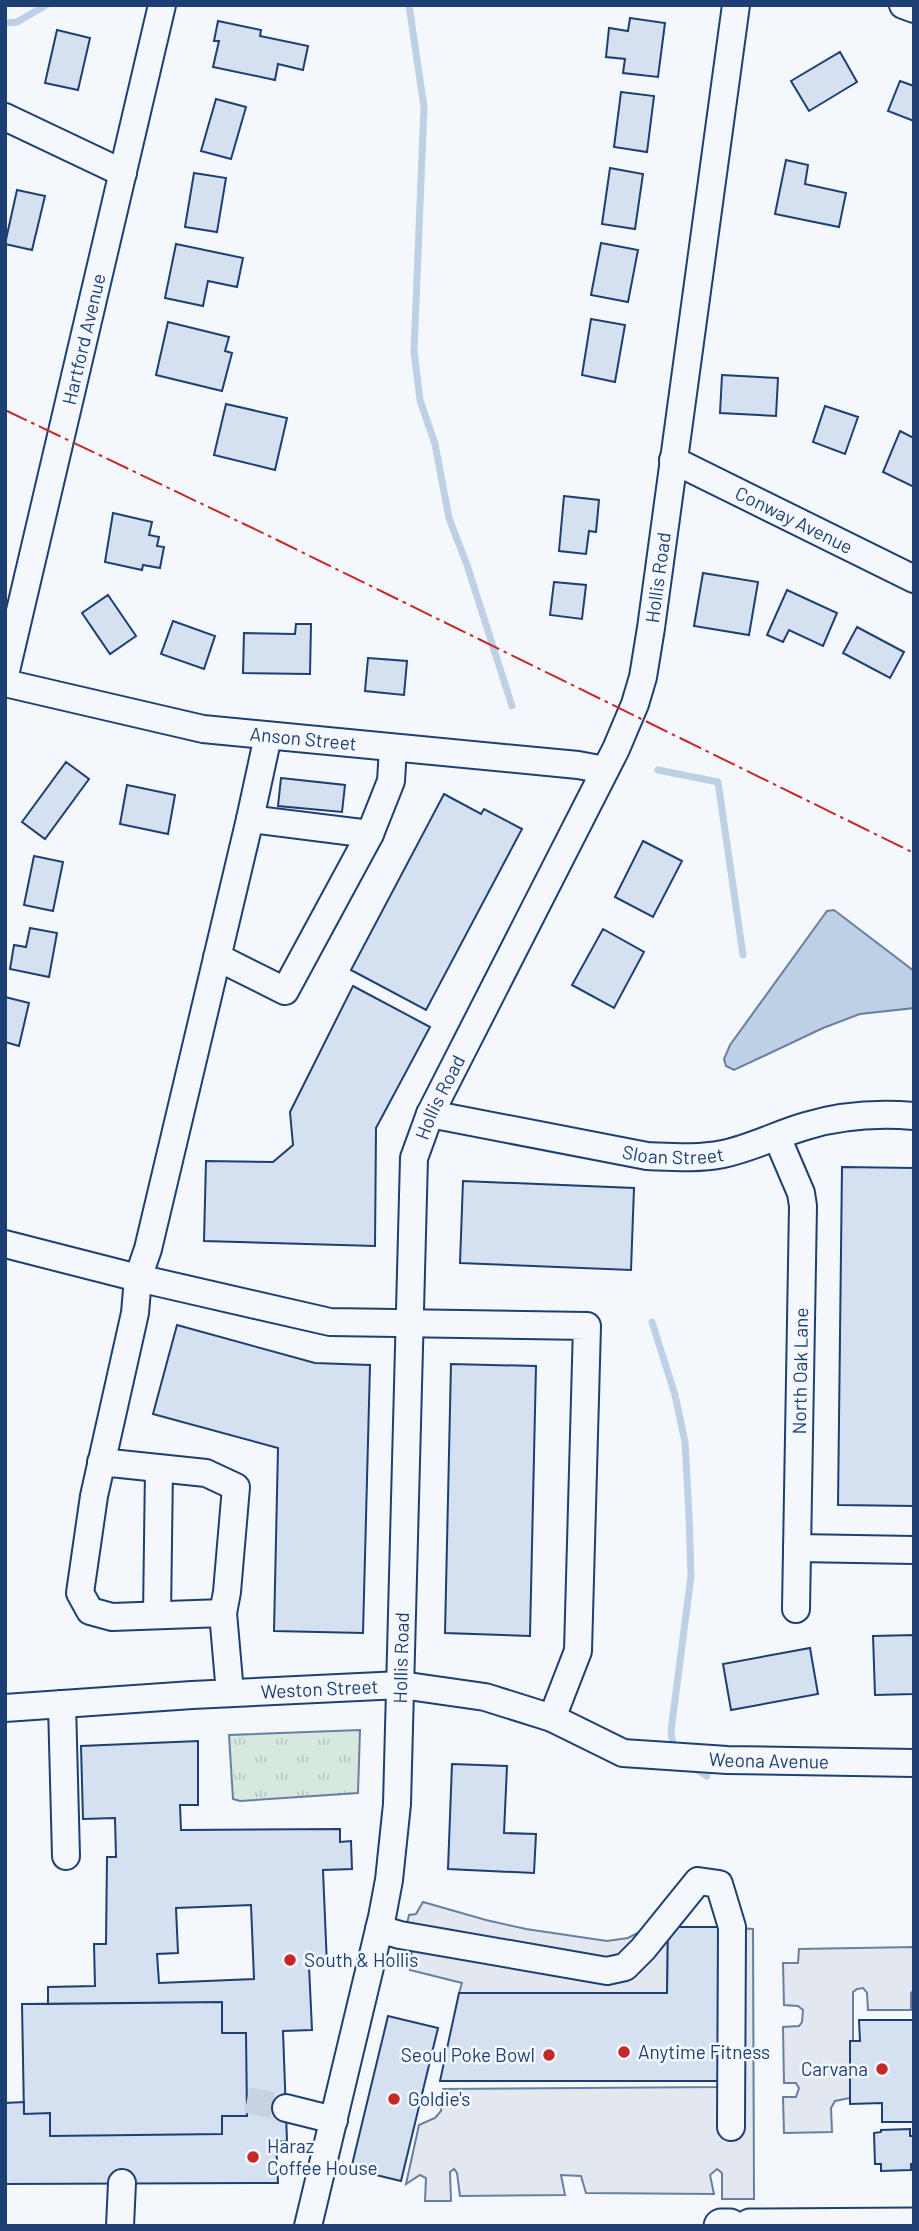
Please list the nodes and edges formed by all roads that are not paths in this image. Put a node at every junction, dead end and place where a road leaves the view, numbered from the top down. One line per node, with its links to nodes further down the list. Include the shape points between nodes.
1 (162, 5): 6 (street, Hartford Avenue)
2 (736, 5): 7 (street, Hollis Road)
3 (903, 5): 4 (street)
4 (914, 9)
5 (5, 117): 6 (street)
6 (123, 173): 9 (street, Hartford Avenue)
7 (673, 460): 8 (street, Conway Avenue); 13 (street, Hollis Road, via 643,677)
8 (914, 579)
9 (5, 675)
10 (5, 683): 11 (street, Anson Street, via 176,724)
11 (268, 736): 12 (street, Anson Street); 14 (street)
12 (393, 748): 13 (street, Anson Street); 15 (street, via 391,781)
13 (606, 770): 17 (street, Hollis Road)
14 (250, 819): 15 (street); 16 (street)
15 (370, 834): 16 (street, via 285,991)
16 (217, 957): 21 (street)
17 (430, 1114): 19 (street, Sloan Street, via 648,1156 722,1154); 22 (street, Hollis Road, via 412,1175)
18 (914, 1116): 19 (street, Sloan Street, via 844,1116)
19 (778, 1137): 25 (street, North Oak Lane, via 803,1206)
20 (5, 1244): 21 (street)
21 (138, 1278): 22 (street, via 330,1322); 23 (street, via 135,1313)
22 (409, 1322): 30 (street, Hollis Road); 34 (street, via 587,1326 578,1651)
23 (101, 1462): 24 (street); 29 (street, via 80,1593 90,1611 112,1617)
24 (159, 1469): 28 (street, via 206,1474 236,1487); 29 (street)
25 (797, 1548): 26 (street); 27 (street, North Oak Lane)
26 (914, 1550)
27 (796, 1609)
28 (223, 1613): 29 (street); 31 (street)
29 (157, 1615)
30 (401, 1685): 31 (street, Weston Street); 34 (street, Weston Street, via 485,1696); 38 (street, Hollis Road, via 397,1804)
31 (230, 1693): 32 (street, Weston Street)
32 (62, 1704): 33 (street, Weston Street); 37 (street)
33 (5, 1708)
34 (552, 1718): 35 (street, Weston Street)
35 (623, 1753): 36 (street, Weona Avenue)
36 (914, 1763)
37 (66, 1856)
38 (379, 1929): 40 (street, Hollis Road); 41 (street, via 607,1971 625,1966 643,1949 698,1881 719,1884 732,1927)
39 (286, 2108): 40 (street)
40 (334, 2120): 45 (street, Hollis Road)
41 (731, 2127)
42 (122, 2183): 44 (street)
43 (914, 2225): 48 (main road)
44 (120, 2226)
45 (308, 2226)
46 (721, 2226): 47 (main road)
47 (730, 2226)
48 (750, 2226)

